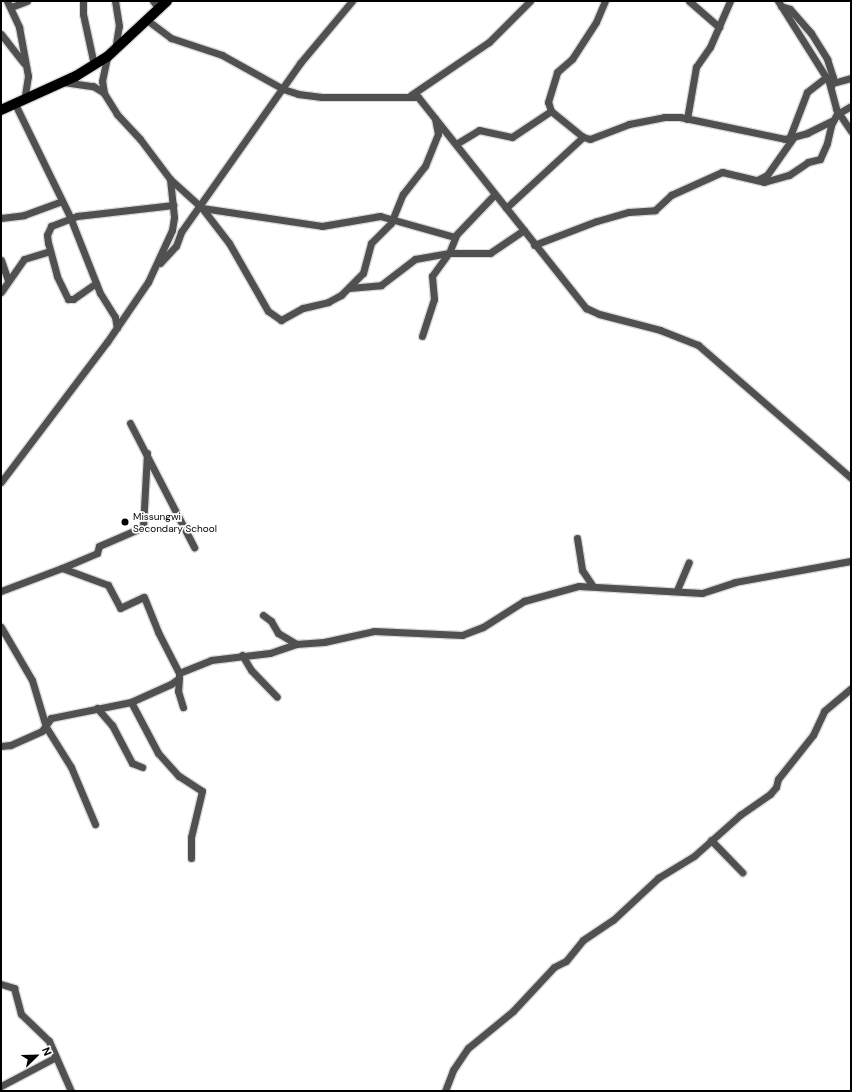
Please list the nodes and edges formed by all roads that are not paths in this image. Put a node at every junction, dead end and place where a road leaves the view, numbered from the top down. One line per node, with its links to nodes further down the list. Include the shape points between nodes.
1 (28, 1): 10 (street)
2 (83, 1): 18 (street, via 83,14)
3 (115, 1): 16 (street, via 119,26)
4 (167, 1): 12 (highway)
5 (352, 1): 23 (street, via 322,34)
6 (530, 1): 25 (street, via 489,42)
7 (605, 1): 29 (street, via 596,22 572,59 557,72 548,102)
8 (688, 1): 14 (street)
9 (730, 1): 14 (street)
10 (9, 4): 17 (street, via 19,27)
11 (780, 4): 19 (street); 22 (street, via 790,9 811,33 827,59)
12 (156, 5): 13 (highway)
13 (148, 20): 16 (highway); 23 (street, via 170,38 222,55)
14 (719, 27): 32 (street, via 696,67)
15 (1, 34): 17 (street)
16 (111, 54): 18 (highway); 24 (street, via 102,81)
17 (24, 63): 26 (street, via 28,83)
18 (94, 65): 21 (highway)
19 (826, 77): 22 (street); 36 (street, via 807,92)
20 (851, 78): 22 (street)
21 (63, 82): 24 (street, via 93,86); 26 (highway)
22 (832, 85): 30 (street)
23 (283, 89): 25 (street, via 316,97); 43 (street, via 240,145)
24 (104, 93): 38 (street, via 117,114 140,138)
25 (411, 95): 31 (street, via 424,102)
26 (19, 102): 28 (highway); 41 (street)
27 (851, 106): 30 (street)
28 (1, 110)
29 (551, 111): 35 (street, via 557,113); 37 (street, via 512,137 479,130)
30 (838, 112): 33 (street); 34 (street)
31 (435, 117): 37 (street); 47 (street, via 436,139 425,166 402,194)
32 (688, 119): 35 (street, via 654,118 616,128 590,139); 36 (street)
33 (832, 121): 36 (street); 39 (street, via 827,144 818,160 808,162 783,177 764,182)
34 (851, 131)
35 (583, 137): 44 (street)
36 (791, 138): 39 (street, via 775,166 767,175)
37 (456, 144): 40 (street)
38 (170, 179): 42 (street); 43 (street)
39 (757, 180): 52 (street, via 722,172 671,195 655,210 629,212 597,221)
40 (495, 194): 44 (street); 51 (street)
41 (62, 201): 45 (street); 46 (street, via 24,214)
42 (173, 205): 45 (street); 50 (street)
43 (200, 208): 47 (street, via 322,226 373,216); 48 (street); 59 (street, via 229,243 266,309 280,319 308,306 334,299)
44 (506, 208): 49 (street)
45 (70, 217): 53 (street, via 49,230); 58 (street)
46 (1, 218)
47 (393, 218): 51 (street); 59 (street, via 388,227 375,238 367,254 365,269)
48 (187, 225): 50 (street); 56 (street, via 176,246)
49 (524, 230): 52 (street); 54 (street, via 487,254)
50 (169, 236): 56 (street)
51 (456, 236): 54 (street)
52 (534, 245): 66 (street, via 586,308 599,314 660,330 698,345)
53 (50, 251): 57 (street, via 24,259); 58 (street, via 59,281 68,299 73,299)
54 (449, 253): 59 (street, via 410,261 381,284); 62 (street, via 432,276 431,286 435,297)
55 (1, 260): 57 (street)
56 (156, 267): 61 (street)
57 (8, 280): 60 (street)
58 (96, 283): 61 (street, via 115,317)
59 (349, 288)
60 (1, 292)
61 (116, 328): 65 (street)
62 (422, 336)
63 (130, 423): 64 (street)
64 (147, 454): 69 (street); 72 (street, via 143,527 99,546 97,554)
65 (4, 474): 67 (street)
66 (851, 478)
67 (1, 482)
68 (577, 538): 73 (street, via 582,570)
69 (194, 547)
70 (851, 561): 74 (street, via 736,582 702,593)
71 (689, 562): 74 (street)
72 (62, 568): 75 (street); 80 (street, via 108,586 120,608 144,597)
73 (592, 585): 74 (street, via 630,590); 78 (street, via 524,601 471,634 444,636 374,631 324,642)
74 (677, 590)
75 (1, 591)
76 (263, 615): 78 (street, via 271,621 278,633)
77 (1, 626): 86 (street, via 32,680)
78 (296, 644): 79 (street, via 270,653)
79 (242, 655): 80 (street, via 212,660); 82 (street, via 251,670)
80 (179, 676): 83 (street, via 171,684); 84 (street, via 178,691)
81 (851, 688): 90 (street, via 824,711 813,735 778,779 770,794)
82 (277, 697)
83 (131, 702): 85 (street); 91 (street, via 158,753 179,776 202,791 191,837)
84 (183, 707)
85 (96, 708): 86 (street, via 52,718); 88 (street, via 112,725 132,763)
86 (46, 727): 87 (street, via 27,738); 89 (street, via 71,767)
87 (1, 746)
88 (142, 767)
89 (95, 824)
90 (711, 840): 92 (street); 97 (street, via 685,862 668,870 613,920 583,940 566,962 554,967 513,1011 468,1048 453,1070)
91 (191, 858)
92 (742, 872)
93 (1, 984): 94 (street, via 14,988 21,1014 49,1041)
94 (54, 1058): 95 (street); 96 (street)
95 (1, 1086)
96 (71, 1091)
97 (446, 1091)

